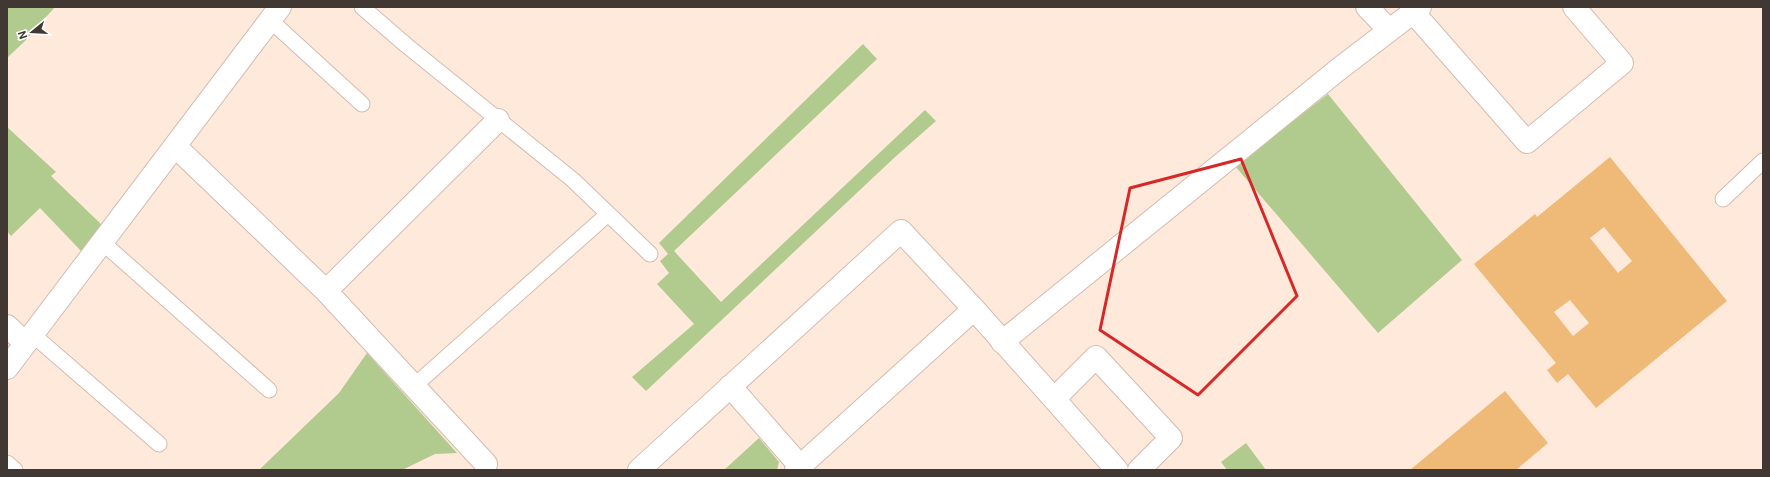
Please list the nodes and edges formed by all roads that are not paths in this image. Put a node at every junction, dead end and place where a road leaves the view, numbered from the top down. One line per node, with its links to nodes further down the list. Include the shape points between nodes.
1 (362, 7): 8 (lane)
2 (1367, 7): 6 (street)
3 (1574, 7): 4 (street, via 1622,63 1528,142)
4 (1416, 9): 6 (street)
5 (275, 14): 7 (lane); 9 (street)
6 (1389, 30): 19 (street)
7 (362, 104)
8 (498, 120): 12 (lane, via 574,180); 15 (street)
9 (175, 146): 13 (street); 15 (street)
10 (1763, 161): 11 (lane)
11 (1723, 199)
12 (608, 214): 14 (lane); 21 (lane)
13 (102, 242): 18 (street); 23 (lane)
14 (650, 254)
15 (326, 291): 21 (street)
16 (974, 309): 19 (street); 22 (street, via 901,231); 28 (street)
17 (7, 326): 18 (street)
18 (29, 339): 20 (street); 25 (lane)
19 (1002, 342): 24 (street)
20 (7, 368)
21 (414, 386): 27 (street)
22 (730, 386): 28 (street); 30 (street)
23 (269, 390)
24 (1054, 399): 31 (street); 32 (street, via 1096,357 1171,438)
25 (159, 444)
26 (7, 462): 29 (lane)
27 (486, 468)
28 (798, 468)
29 (16, 470)
30 (639, 470)
31 (1117, 470)
32 (1139, 470)

